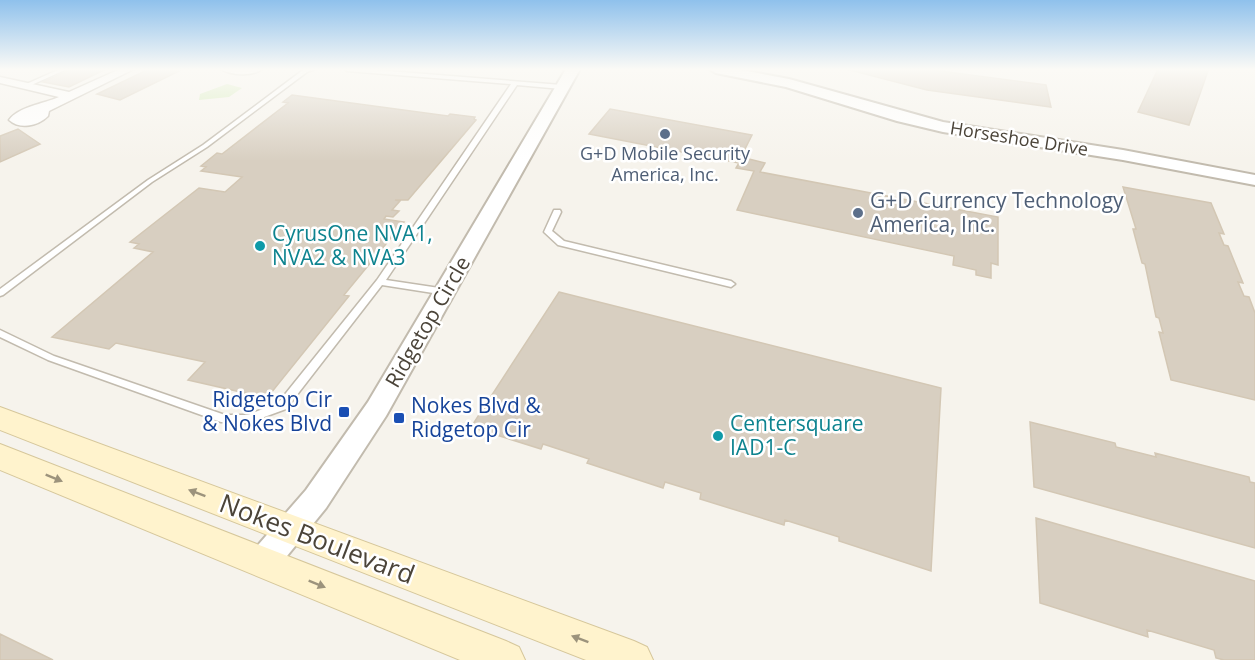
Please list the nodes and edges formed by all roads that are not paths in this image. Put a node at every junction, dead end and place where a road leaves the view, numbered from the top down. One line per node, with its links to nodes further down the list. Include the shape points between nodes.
1 (61, 100): 6 (street, via 41,110 43,114 38,118)
2 (267, 100): 12 (lane)
3 (504, 100): 9 (lane)
4 (555, 100): 11 (street, Ridgetop Circle)
5 (844, 100): 7 (street, Horseshoe Drive, via 943,127)
6 (0, 127)
7 (1255, 180)
8 (557, 212): 10 (lane, via 548,232 561,243)
9 (380, 282): 11 (lane); 13 (lane, via 282,406 248,419 225,419 51,358)
10 (731, 284)
11 (446, 292): 16 (street, Ridgetop Circle, via 377,409)
12 (0, 293)
13 (0, 333)
14 (0, 418): 16 (main road, Nokes Boulevard, one-way to 14)
15 (0, 457): 17 (main road, Nokes Boulevard, one-way to 17)
16 (291, 529): 17 (street, Ridgetop Circle); 19 (main road, Nokes Boulevard, one-way to 16)
17 (263, 562): 18 (main road, Nokes Boulevard, one-way to 18)
18 (506, 660)
19 (634, 660)

